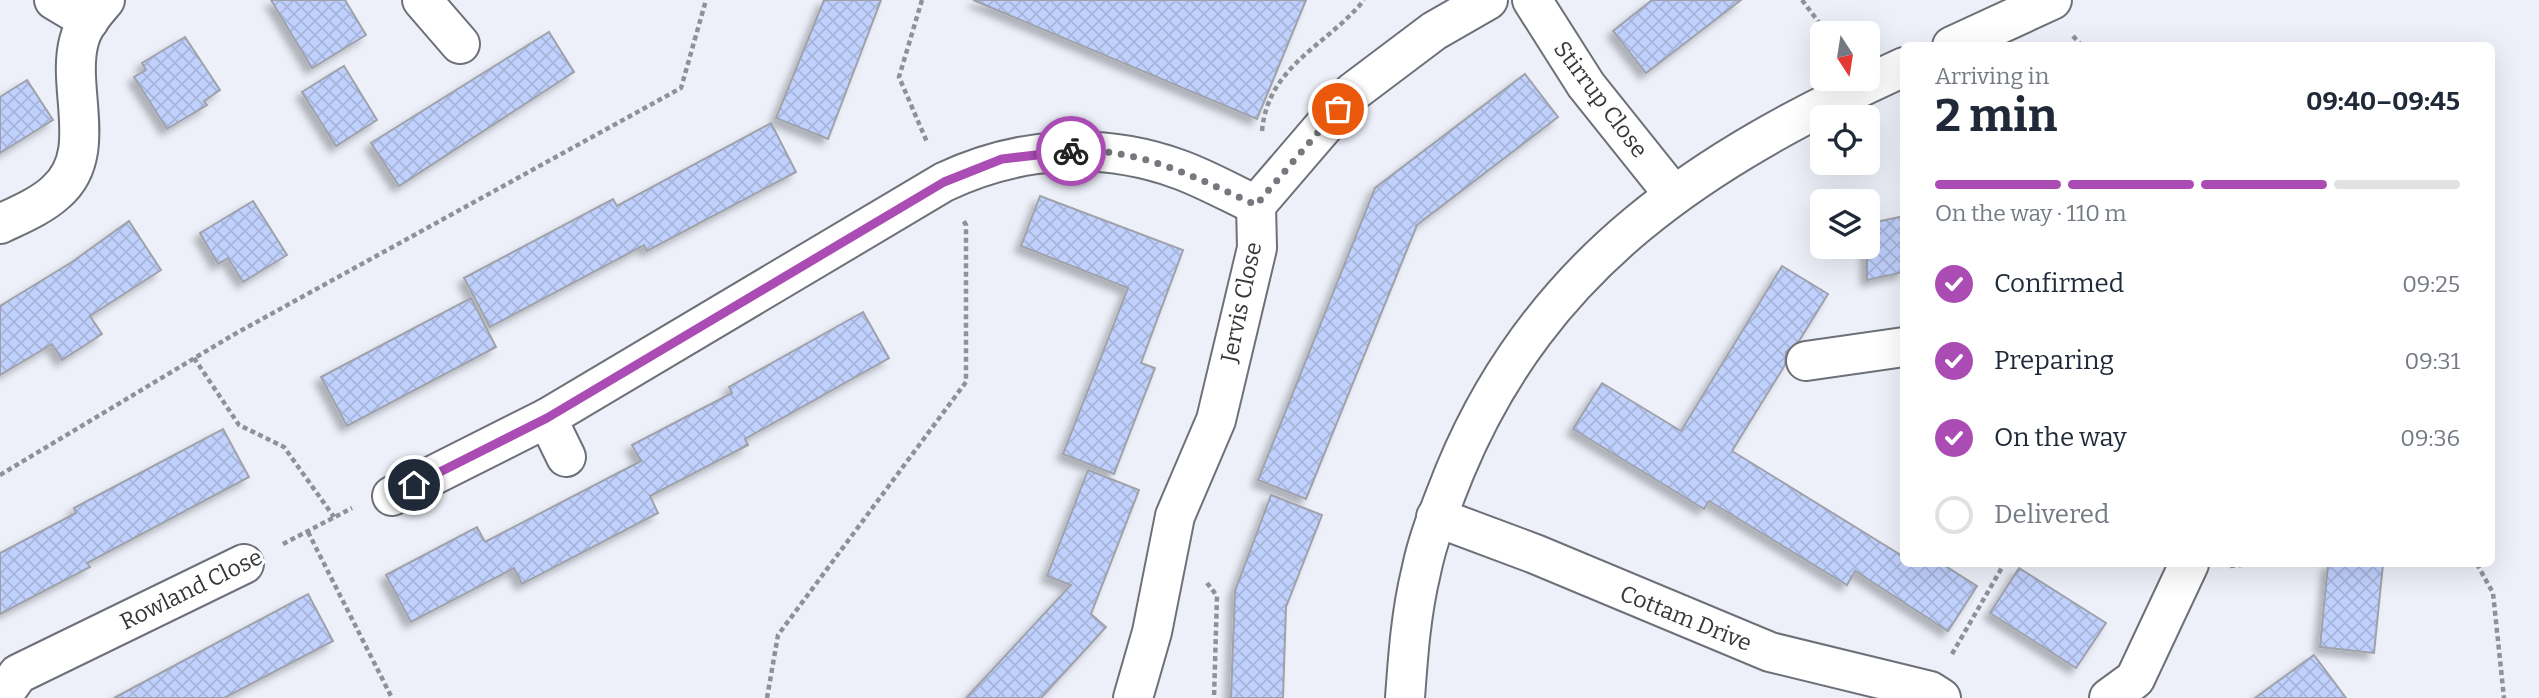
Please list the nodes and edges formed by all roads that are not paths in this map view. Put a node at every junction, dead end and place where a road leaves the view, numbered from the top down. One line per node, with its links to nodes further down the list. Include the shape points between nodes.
1 (54, 0): 6 (street)
2 (422, 0): 8 (street)
3 (1488, 0): 11 (street, via 1434,31 1353,92)
4 (1532, 0): 10 (street, Stirrup Close, via 1586,85)
5 (2052, 0): 7 (street)
6 (97, 10): 12 (street, via 79,40 79,143 68,178 41,203)
7 (1961, 42)
8 (460, 44)
9 (1900, 69): 10 (street, via 1784,127)
10 (1674, 195): 18 (street, via 1630,229 1544,316 1506,370 1470,435)
11 (1256, 205): 15 (street, via 1178,169 1122,154 1080,150 1002,159 944,182); 23 (street, Jervis Close, via 1257,248 1216,420 1175,516 1152,632)
12 (0, 224)
13 (1900, 348): 14 (street)
14 (1806, 361)
15 (547, 418): 16 (street); 17 (street)
16 (566, 457)
17 (392, 496)
18 (1436, 517): 21 (street, Cottam Drive, via 1770,652); 24 (street, via 1420,572)
19 (244, 564): 22 (street, Rowland Close, via 18,674)
20 (2188, 567): 25 (street, via 2135,679)
21 (1936, 695)
22 (1, 698)
23 (1133, 698)
24 (1405, 698)
25 (2109, 698)

